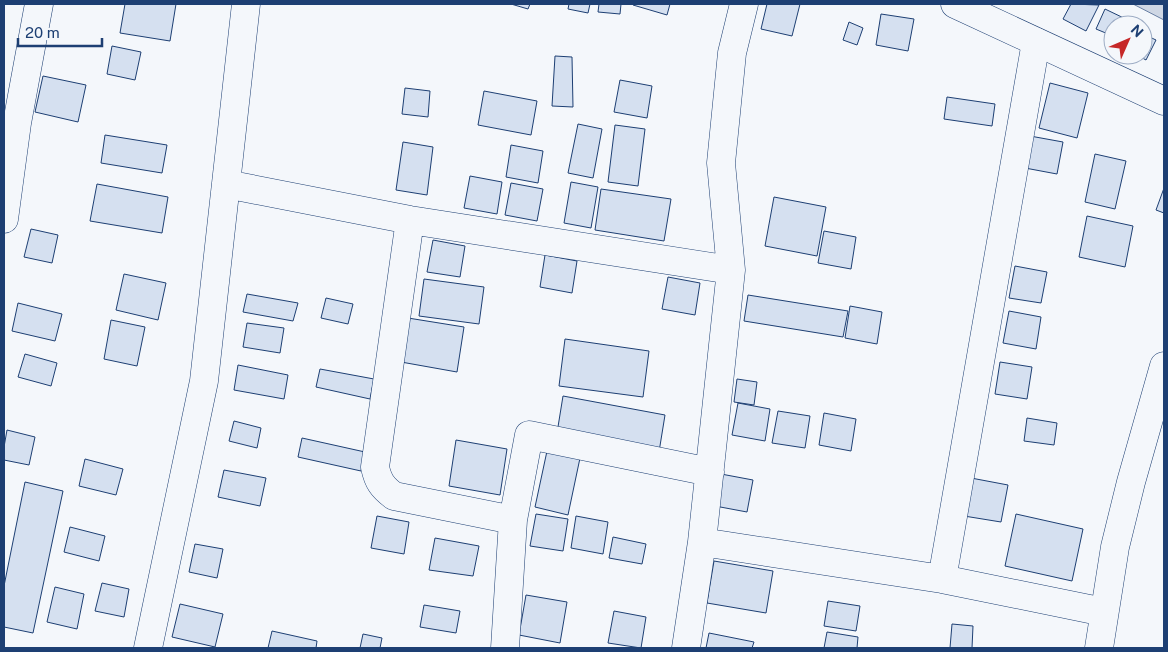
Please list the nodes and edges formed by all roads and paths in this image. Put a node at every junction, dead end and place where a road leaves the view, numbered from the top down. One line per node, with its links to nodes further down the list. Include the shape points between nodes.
1 (39, 4): 8 (street, via 17,123)
2 (246, 4): 7 (street)
3 (744, 4): 10 (street, via 732,54 721,163)
4 (954, 4): 5 (street)
5 (1036, 42): 6 (street); 15 (street)
6 (1164, 101)
7 (226, 184): 9 (street); 17 (street, via 204,381)
8 (4, 219)
9 (410, 220): 10 (street); 13 (street, via 375,466 378,482 394,496)
10 (731, 270): 12 (street)
11 (1164, 366): 16 (street, via 1117,538)
12 (710, 472): 13 (street, via 529,435); 14 (street)
13 (513, 520): 18 (street)
14 (702, 542): 15 (street); 19 (street)
15 (942, 579): 16 (street)
16 (1104, 612): 20 (street)
17 (148, 648)
18 (505, 648)
19 (686, 648)
20 (1099, 648)

